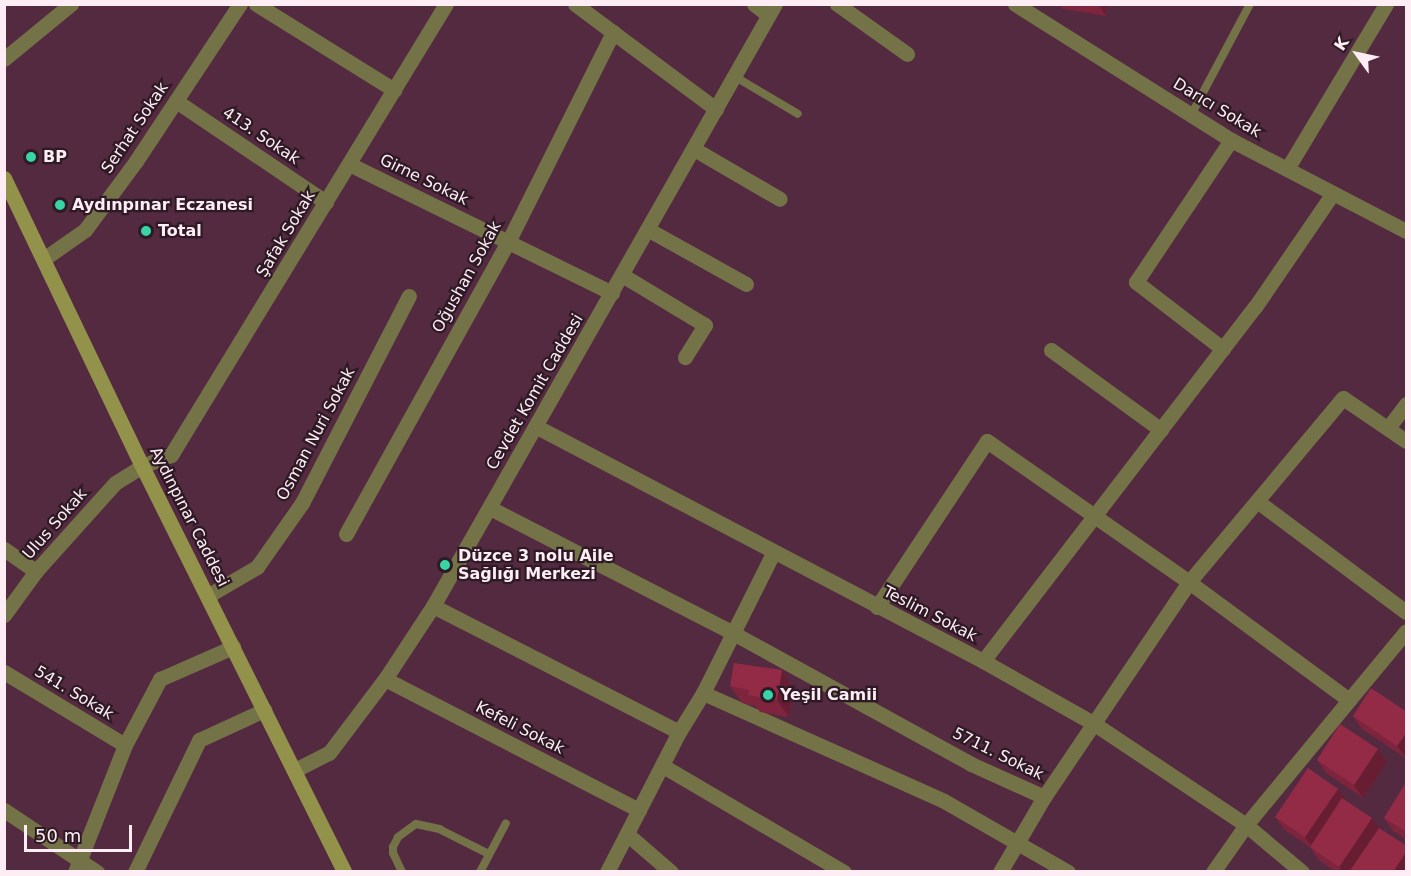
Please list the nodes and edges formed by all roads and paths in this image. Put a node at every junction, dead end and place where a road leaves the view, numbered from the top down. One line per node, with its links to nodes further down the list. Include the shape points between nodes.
1 (71, 4): 14 (street)
2 (240, 4): 17 (street, Serhat Sokak)
3 (256, 4): 16 (street)
4 (446, 4): 16 (street, Şafak Sokak)
5 (575, 4): 12 (street)
6 (754, 4): 11 (street)
7 (837, 4): 13 (street)
8 (1015, 4): 20 (street, Darıcı Sokak)
9 (1250, 4): 20 (lane)
10 (1386, 4): 24 (street)
11 (772, 10): 15 (street, Cevdet Komit Caddesi)
12 (613, 32): 18 (street); 31 (street, Oğushan Sokak)
13 (907, 54)
14 (4, 59)
15 (734, 76): 18 (street, Cevdet Komit Caddesi); 19 (lane)
16 (394, 90): 23 (street, Şafak Sokak)
17 (176, 100): 28 (street, 413. Sokak); 32 (street, Serhat Sokak, via 85,230)
18 (716, 109): 22 (street, Cevdet Komit Caddesi)
19 (798, 114)
20 (1191, 115): 21 (street, Darıcı Sokak)
21 (1231, 140): 24 (street, Darıcı Sokak); 37 (street, via 1136,282)
22 (694, 149): 27 (street); 29 (street, Cevdet Komit Caddesi)
23 (350, 164): 28 (street, Şafak Sokak); 31 (street, Girne Sokak)
24 (1287, 170): 26 (street, Darıcı Sokak)
25 (4, 178): 32 (main road, Aydınpınar Caddesi)
26 (1333, 193): 30 (street, Darıcı Sokak); 37 (street)
27 (780, 200)
28 (326, 202): 45 (street, Şafak Sokak, via 171,455)
29 (649, 230): 33 (street, Cevdet Komit Caddesi); 34 (street)
30 (1407, 231)
31 (507, 242): 35 (street, Girne Sokak); 49 (street, Oğushan Sokak)
32 (45, 258): 45 (main road, Aydınpınar Caddesi)
33 (622, 275): 35 (street, Cevdet Komit Caddesi); 39 (street, via 705,325)
34 (746, 284)
35 (612, 293): 41 (street, Cevdet Komit Caddesi)
36 (409, 296): 54 (street, Osman Nuri Sokak, via 302,503 257,567)
37 (1223, 349): 43 (street)
38 (1051, 350): 43 (street)
39 (685, 357)
40 (1407, 404): 42 (street)
41 (537, 427): 47 (street, Cevdet Komit Caddesi); 51 (street, Teslim Sokak)
42 (1388, 428): 44 (street, 5711. Sokak); 46 (street, 5711. Sokak, via 1343,398)
43 (1161, 430): 48 (street)
44 (1407, 441)
45 (142, 466): 52 (street, Ulus Sokak, via 115,483); 54 (main road, Aydınpınar Caddesi)
46 (1257, 501): 53 (street, 5711. Sokak); 57 (street)
47 (490, 508): 55 (street, Cevdet Komit Caddesi); 60 (street, 5711. Sokak)
48 (1096, 516): 53 (street); 56 (street, via 987,441); 62 (street)
49 (346, 534)
50 (4, 549): 52 (street)
51 (773, 553): 56 (street, Teslim Sokak); 60 (street)
52 (36, 571): 58 (street, Ulus Sokak)
53 (1189, 582): 66 (street); 68 (street, 5711. Sokak)
54 (208, 595): 61 (main road, Aydınpınar Caddesi)
55 (433, 606): 64 (street, Cevdet Komit Caddesi); 69 (street)
56 (878, 607): 62 (street, Teslim Sokak)
57 (1407, 612)
58 (4, 615)
59 (1407, 631): 66 (street)
60 (733, 633): 65 (street); 73 (street, 5711. Sokak, via 971,764)
61 (233, 647): 67 (main road, Aydınpınar Caddesi); 70 (street, via 160,679)
62 (983, 661): 68 (street, Teslim Sokak)
63 (4, 672): 70 (street, 541. Sokak)
64 (385, 679): 72 (street, Cevdet Komit Caddesi, via 329,753); 75 (street, Kefeli Sokak)
65 (703, 693): 69 (street); 79 (street, via 944,801)
66 (1349, 700): 77 (street)
67 (264, 710): 72 (main road, Aydınpınar Caddesi); 83 (street, via 199,740)
68 (1093, 723): 73 (street, 5711. Sokak); 77 (street, Teslim Sokak)
69 (679, 732): 71 (street)
70 (124, 745): 81 (street)
71 (663, 766): 75 (street); 89 (street)
72 (294, 770): 84 (main road, Aydınpınar Caddesi)
73 (1044, 797): 79 (street)
74 (4, 810): 81 (street)
75 (639, 810): 78 (street)
76 (506, 823): 80 (lane)
77 (1246, 825): 92 (street); 93 (street, Teslim Sokak)
78 (627, 834): 87 (street); 88 (street)
79 (1018, 841): 90 (street); 91 (street)
80 (489, 854): 85 (lane, via 440,829 416,824 393,847); 86 (lane)
81 (78, 867): 82 (street)
82 (97, 872)
83 (135, 872)
84 (344, 872)
85 (402, 872)
86 (480, 872)
87 (607, 872)
88 (671, 872)
89 (844, 872)
90 (1000, 872)
91 (1068, 872)
92 (1213, 872)
93 (1302, 872)

